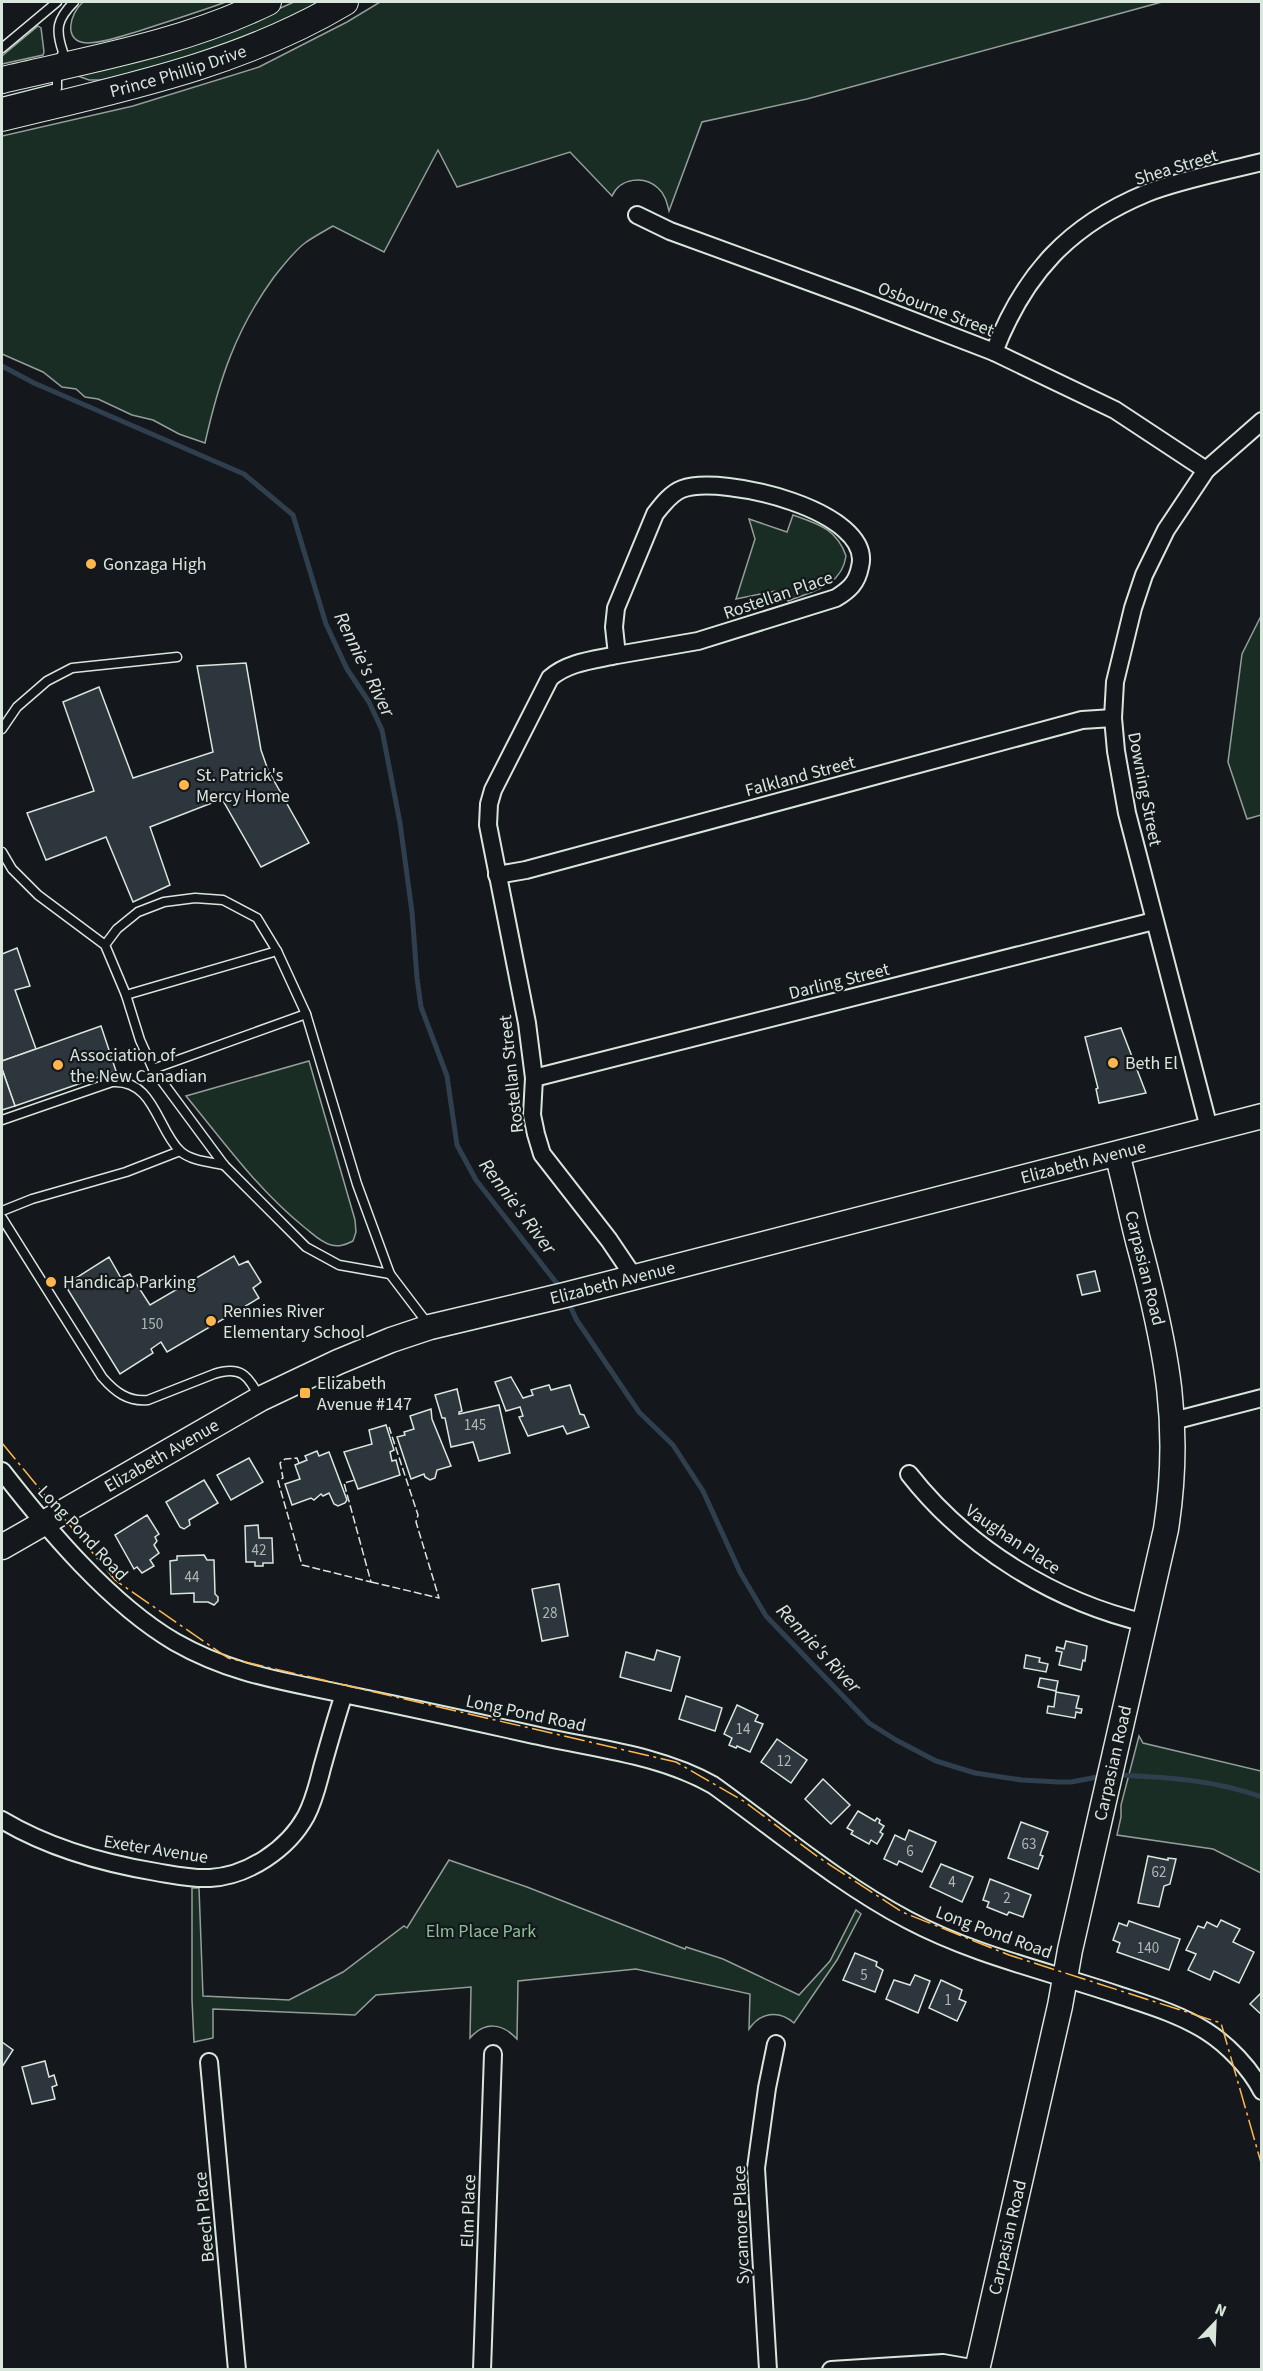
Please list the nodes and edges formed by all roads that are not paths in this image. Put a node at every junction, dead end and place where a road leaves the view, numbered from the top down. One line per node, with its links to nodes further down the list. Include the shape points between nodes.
1 (57, 2): 5 (lane)
2 (74, 2): 6 (lane, via 60,20 57,36 63,52)
3 (268, 2): 6 (main road, Prince Phillip Drive, via 172,38)
4 (345, 2): 9 (main road, Prince Phillip Drive, via 295,29 197,68)
5 (2, 48)
6 (57, 68): 7 (main road, Prince Phillip Drive); 8 (lane, via 57,88)
7 (2, 80)
8 (2, 102)
9 (2, 118)
10 (1262, 162): 12 (street, Shea Street, via 1148,193 1094,220 1062,244 1034,276 1008,318)
11 (637, 215): 12 (street, Osbourne Street, via 670,231)
12 (994, 352): 14 (street, Osbourne Street, via 1114,410)
13 (1262, 421): 14 (street, Downing Street)
14 (1206, 470): 17 (street, Downing Street, via 1166,530 1144,575 1122,646)
15 (617, 655): 15 (street, Rostellan Place, via 721,635 836,598 856,580 862,552 843,526 782,499 723,486 681,489 655,514 619,601 614,627); 20 (street, Rostellan Place, via 559,670 542,691 489,804 488,825)
16 (177, 657): 18 (lane, via 72,668 47,681 16,707)
17 (1113, 718): 20 (street, Falkland Street, via 1082,720); 21 (street, Downing Street, via 1127,813)
18 (2, 729)
19 (2, 852): 22 (lane, via 12,869 38,895)
20 (497, 875): 27 (street, Rostellan Street)
21 (1154, 921): 27 (street, Darling Street); 30 (street, Downing Street)
22 (105, 945): 23 (lane, via 138,912 164,902 195,898 224,900 257,918); 24 (lane)
23 (277, 951): 24 (lane); 25 (lane)
24 (126, 995): 26 (lane)
25 (306, 1014): 26 (lane); 36 (lane, via 357,1184)
26 (153, 1069): 33 (lane)
27 (534, 1078): 37 (street, Rostellan Street, via 532,1115 542,1154)
28 (1262, 1116): 30 (main road, Elizabeth Avenue)
29 (2, 1120): 31 (lane, via 119,1081 143,1092)
30 (1209, 1128): 32 (main road, Elizabeth Avenue)
31 (180, 1151): 33 (lane, via 194,1159); 34 (lane)
32 (1117, 1154): 37 (main road, Elizabeth Avenue); 41 (main road, Carpasian Road, via 1161,1332)
33 (224, 1165): 36 (lane, via 306,1247 339,1265)
34 (2, 1211)
35 (2, 1218): 40 (lane, via 113,1391 139,1401 148,1400 233,1370 245,1375)
36 (390, 1274): 38 (lane)
37 (634, 1277): 38 (main road, Elizabeth Avenue)
38 (430, 1327): 40 (main road, Elizabeth Avenue, via 338,1362)
39 (1262, 1398): 41 (street)
40 (260, 1399): 44 (main road, Elizabeth Avenue)
41 (1173, 1422): 46 (main road, Carpasian Road, via 1171,1499)
42 (2, 1471): 44 (street, Long Pond Road)
43 (909, 1474): 46 (street, Vaughan Place, via 931,1502 1014,1567 1077,1601)
44 (45, 1522): 45 (main road, Elizabeth Avenue); 47 (street, Long Pond Road, via 127,1608 176,1642 242,1671)
45 (2, 1547)
46 (1146, 1623): 49 (main road, Carpasian Road)
47 (344, 1694): 48 (street, Exeter Avenue, via 306,1816 276,1851 253,1867 212,1878 141,1869 48,1844); 49 (street, Long Pond Road, via 628,1754 696,1775 866,1897 907,1920 962,1945)
48 (2, 1820)
49 (1066, 1978): 53 (street, Long Pond Road, via 1178,2016 1208,2032 1228,2048); 54 (main road, Carpasian Road)
50 (776, 2044): 57 (street, Sycamore Place, via 756,2168)
51 (493, 2054): 56 (street, Elm Place)
52 (209, 2062): 55 (street, Beech Place)
53 (1262, 2091)
54 (977, 2369): 58 (street, via 944,2363)
55 (237, 2370)
56 (482, 2370)
57 (768, 2370)
58 (831, 2370)

